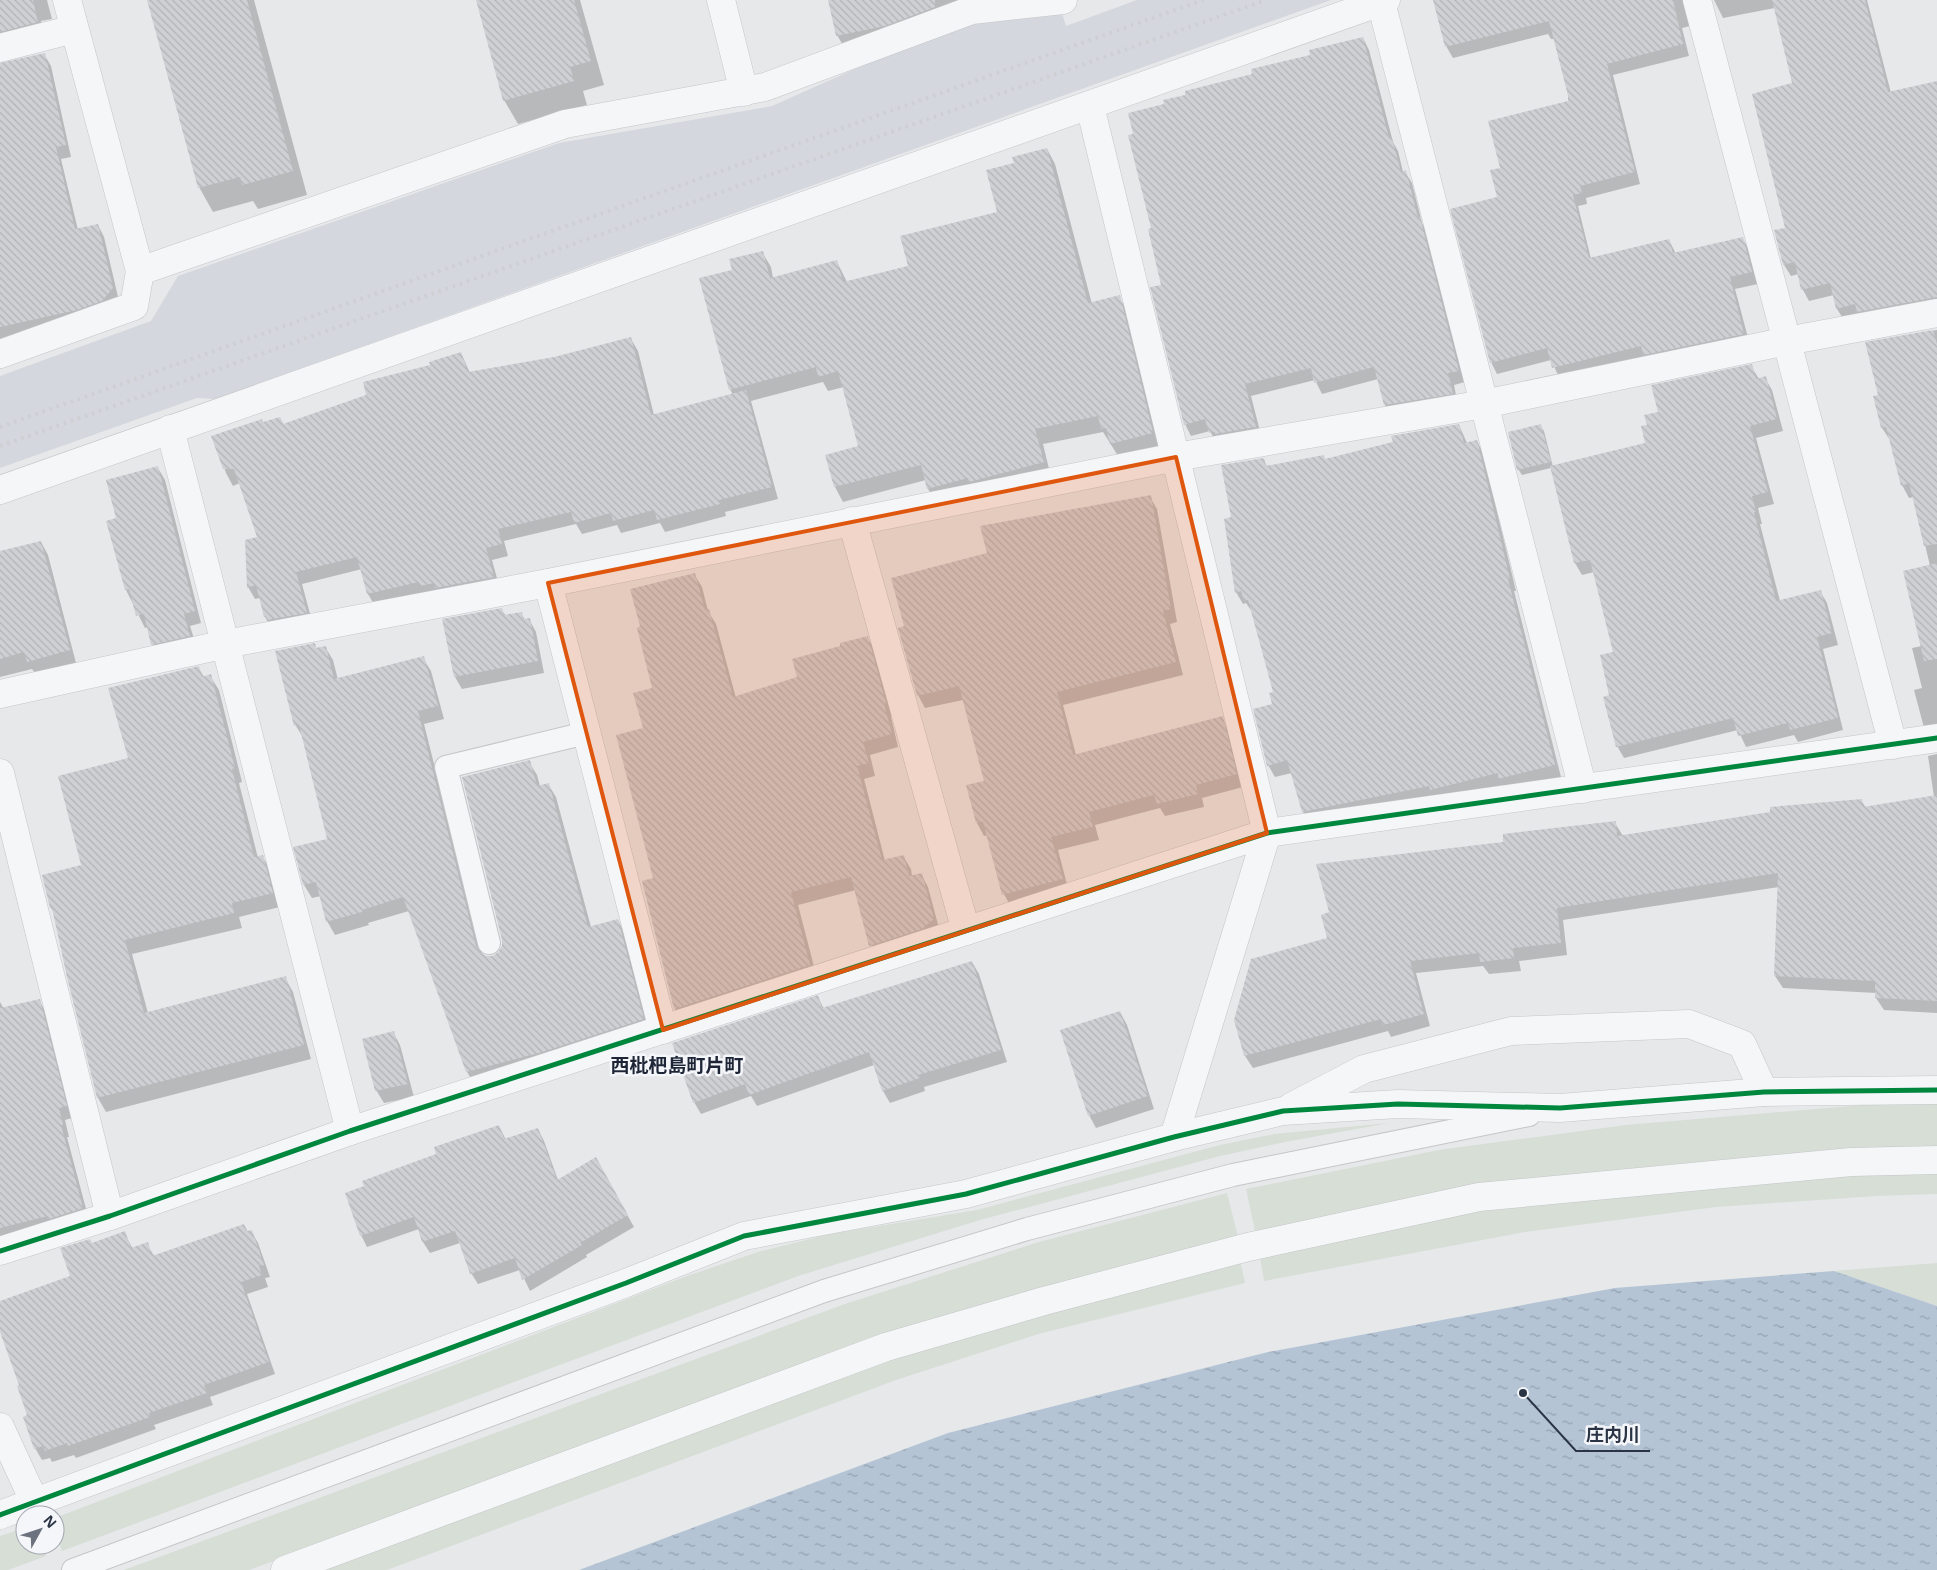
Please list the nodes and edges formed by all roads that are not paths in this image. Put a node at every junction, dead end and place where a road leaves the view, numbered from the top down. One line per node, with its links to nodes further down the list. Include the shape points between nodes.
1 (67, 0): 6 (street)
2 (721, 0): 8 (street)
3 (1063, 0): 8 (street, via 972,10)
4 (1698, 0): 12 (street)
5 (1383, 1): 9 (street); 14 (street)
6 (74, 29): 7 (street); 10 (street)
7 (0, 48)
8 (744, 92): 10 (street, via 565,124)
9 (1090, 106): 15 (street); 16 (street)
10 (140, 271): 13 (street, via 134,306)
11 (1937, 313): 12 (street)
12 (1787, 341): 14 (street); 24 (street)
13 (0, 354)
14 (1484, 404): 16 (street); 26 (street)
15 (170, 429): 17 (street); 20 (street)
16 (1176, 457): 18 (street); 27 (street)
17 (0, 490)
18 (852, 521): 19 (street); 28 (street)
19 (548, 583): 20 (street); 22 (street)
20 (226, 644): 21 (street); 35 (street)
21 (0, 694)
22 (586, 733): 29 (lane, via 446,767); 30 (street)
23 (1937, 738): 24 (street)
24 (1893, 745): 26 (street)
25 (0, 773): 38 (street)
26 (1583, 789): 27 (street)
27 (1267, 833): 28 (street); 36 (street)
28 (966, 931): 30 (street)
29 (489, 943)
30 (663, 1030): 35 (street)
31 (1937, 1090): 32 (street)
32 (1764, 1092): 33 (street); 34 (street, via 1742,1044 1689,1024 1511,1031 1364,1069)
33 (1560, 1108): 34 (street, via 1398,1104); 43 (lane, via 1233,1175 1027,1228 824,1291)
34 (1283, 1111): 36 (street)
35 (350, 1130): 38 (street)
36 (1174, 1137): 41 (street, via 966,1194 744,1236)
37 (1937, 1160): 44 (street, via 1851,1162 1479,1197 1248,1247 886,1347)
38 (110, 1216): 39 (street)
39 (0, 1250)
40 (0, 1427): 41 (street)
41 (35, 1503): 42 (street)
42 (0, 1515)
43 (73, 1570)
44 (285, 1570)

